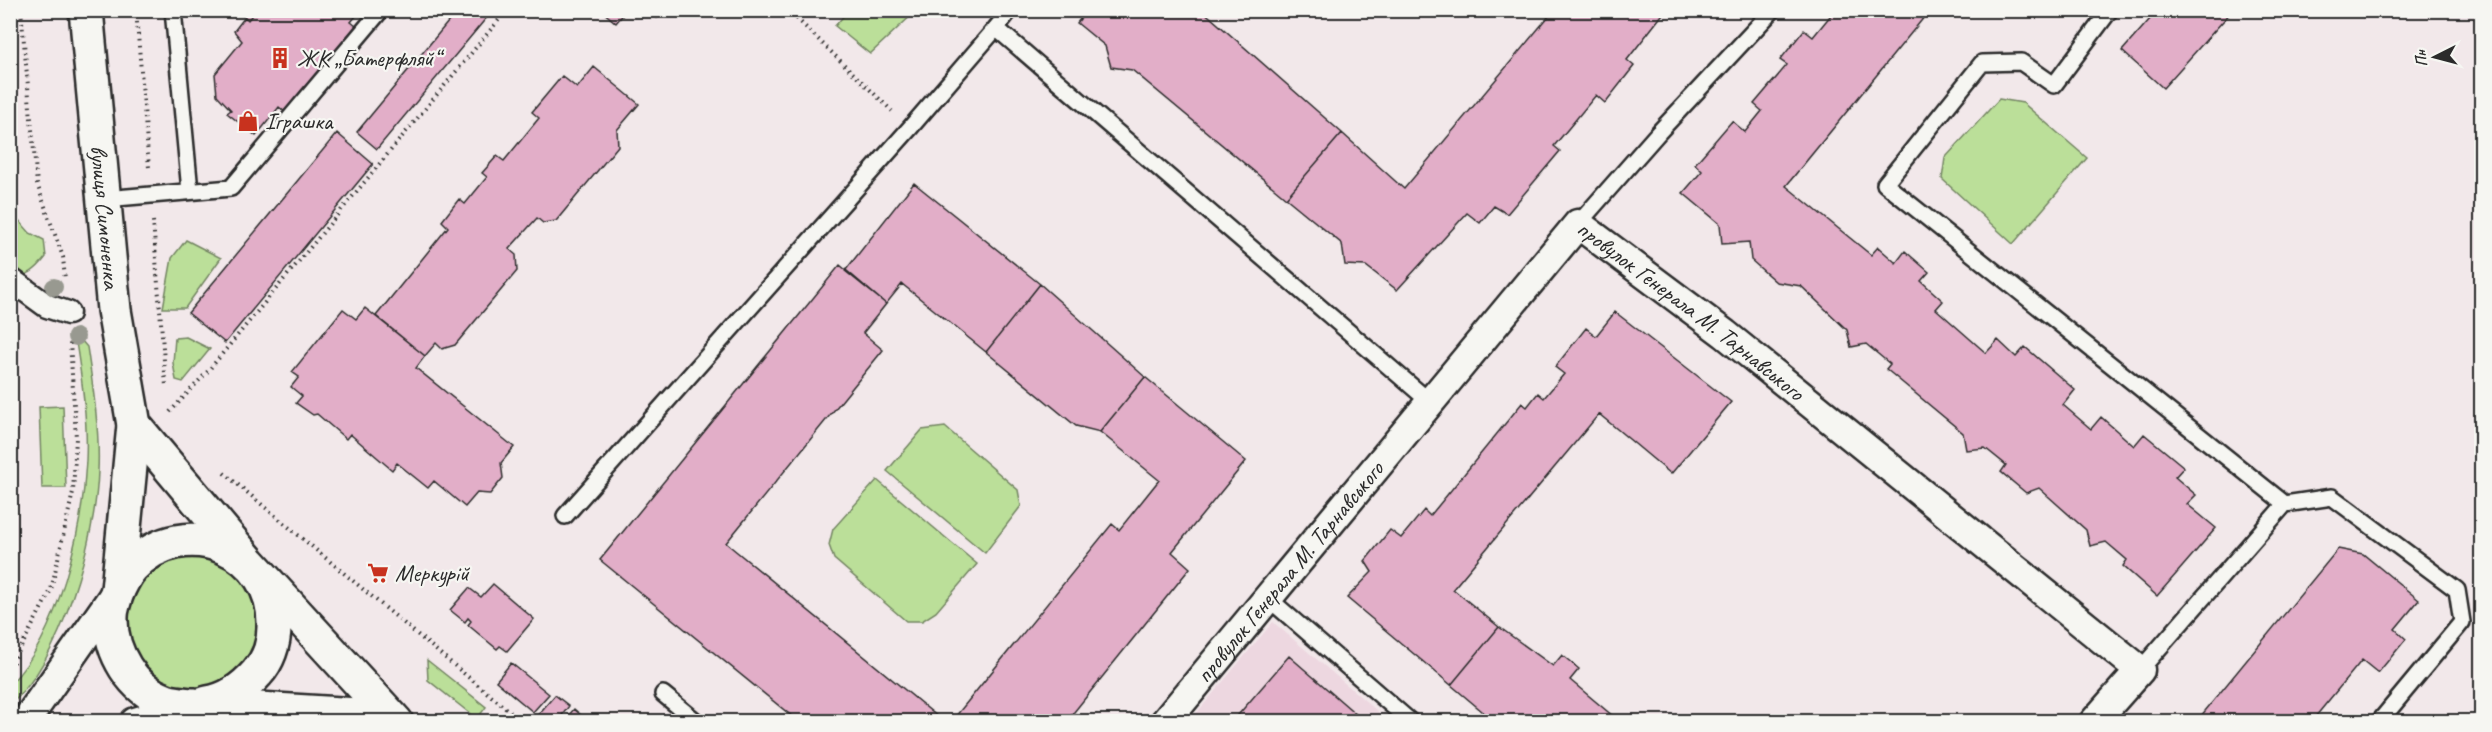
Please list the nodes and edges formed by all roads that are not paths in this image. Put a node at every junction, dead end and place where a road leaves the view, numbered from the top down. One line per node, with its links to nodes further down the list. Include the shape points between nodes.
1 (87, 10): 9 (main road, вулиця Симоненка)
2 (173, 10): 8 (lane)
3 (381, 10): 8 (lane, via 231,188)
4 (1010, 10): 7 (lane)
5 (1773, 10): 10 (lane)
6 (2110, 10): 15 (lane, via 2054,85 2021,62 1982,63 1885,184)
7 (996, 28): 13 (lane); 16 (lane)
8 (190, 191): 9 (lane)
9 (105, 199): 14 (main road, вулиця Симоненка, via 114,310)
10 (1578, 224): 13 (street, провулок Генерала М. Тарнавського); 20 (street, провулок Генерала М. Тарнавського, via 1725,334)
11 (10, 279): 12 (street, via 47,306)
12 (68, 313)
13 (1430, 402): 19 (street, провулок Генерала М. Тарнавського)
14 (134, 425): 17 (main road); 18 (main road)
15 (2285, 504): 20 (lane); 30 (lane, via 2332,497 2457,590 2462,622)
16 (566, 516)
17 (250, 563): 18 (main road, via 229,548 203,541 176,541 152,551 131,567); 22 (main road, via 266,585 275,612 274,640 264,666 245,687 221,701); 23 (main road)
18 (117, 590): 22 (main road, via 111,624 113,642 123,666 142,687 166,701); 24 (street)
19 (1268, 598): 27 (street, провулок Генерала М. Тарнавського); 28 (lane)
20 (2140, 670): 29 (street)
21 (663, 694): 26 (lane)
22 (194, 705): 23 (main road); 25 (street)
23 (394, 719)
24 (25, 722)
25 (135, 722)
26 (697, 722)
27 (1165, 722)
28 (1411, 722)
29 (2094, 722)
30 (2379, 722)

